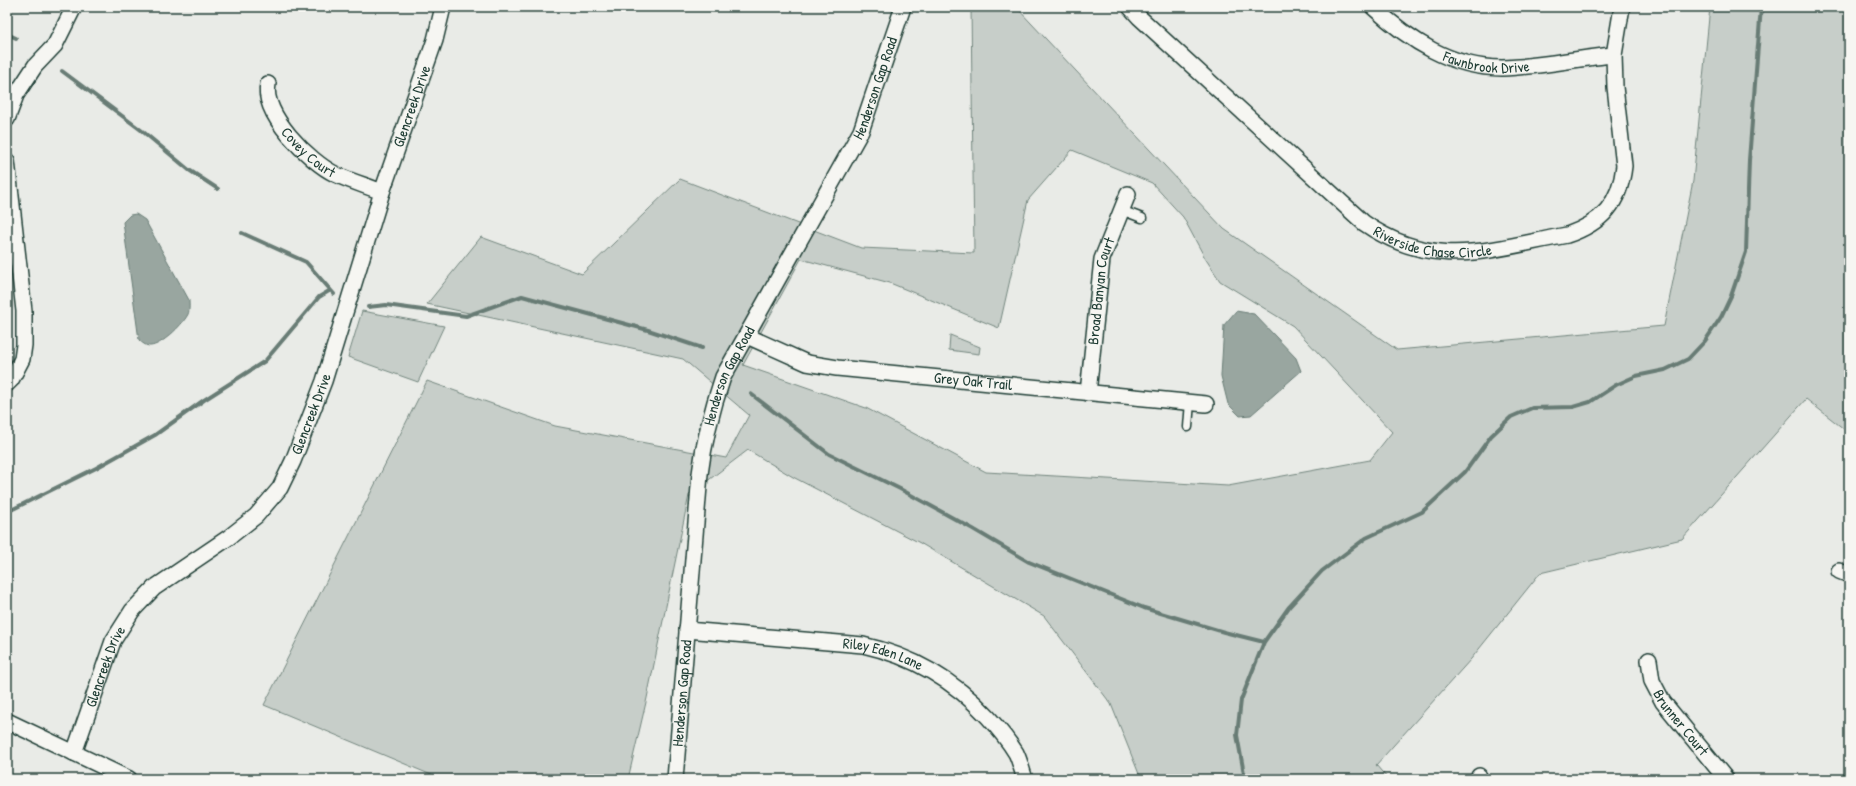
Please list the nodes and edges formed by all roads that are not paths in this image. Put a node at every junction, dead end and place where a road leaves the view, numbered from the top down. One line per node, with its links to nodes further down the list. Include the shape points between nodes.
1 (74, 7): 9 (street, via 56,44 35,66 16,95)
2 (443, 7): 11 (street, Glencreek Drive, via 435,40)
3 (903, 7): 15 (street, Henderson Gap Road, via 861,131 795,245)
4 (1130, 7): 7 (street, Riverside Chase Circle, via 1364,223 1398,243 1442,253 1473,252 1567,235 1583,230 1607,211 1617,195 1624,166)
5 (1373, 7): 7 (street, Fawnbrook Drive, via 1422,45 1441,55 1470,64 1502,68)
6 (1622, 7): 7 (street, Riverside Chase Circle)
7 (1614, 55)
8 (268, 84): 11 (street, Covey Court, via 266,90 279,122 302,149 335,174)
9 (7, 119)
10 (7, 161): 16 (street, via 24,311 22,359)
11 (382, 192): 24 (street, Glencreek Drive, via 324,381 280,488 256,516 154,588 132,612 113,641)
12 (1128, 194): 13 (street, Broad Banyan Court)
13 (1121, 210): 14 (lane); 17 (street, Broad Banyan Court, via 1102,259)
14 (1142, 218)
15 (747, 336): 17 (street, Grey Oak Trail, via 807,363); 21 (street, Henderson Gap Road, via 723,377 712,407 705,440)
16 (7, 384)
17 (1088, 393): 18 (street, Grey Oak Trail)
18 (1190, 402): 19 (street, Grey Oak Trail); 20 (lane)
19 (1206, 404)
20 (1188, 427)
21 (687, 630): 26 (street, Henderson Gap Road); 27 (street, Riley Eden Lane, via 863,645 914,661 946,679 981,709 1016,754)
22 (1649, 660): 28 (street, Brunner Court, via 1652,681 1663,702)
23 (7, 721): 24 (street)
24 (74, 753): 25 (street)
25 (129, 779)
26 (675, 779)
27 (1025, 779)
28 (1726, 779)

